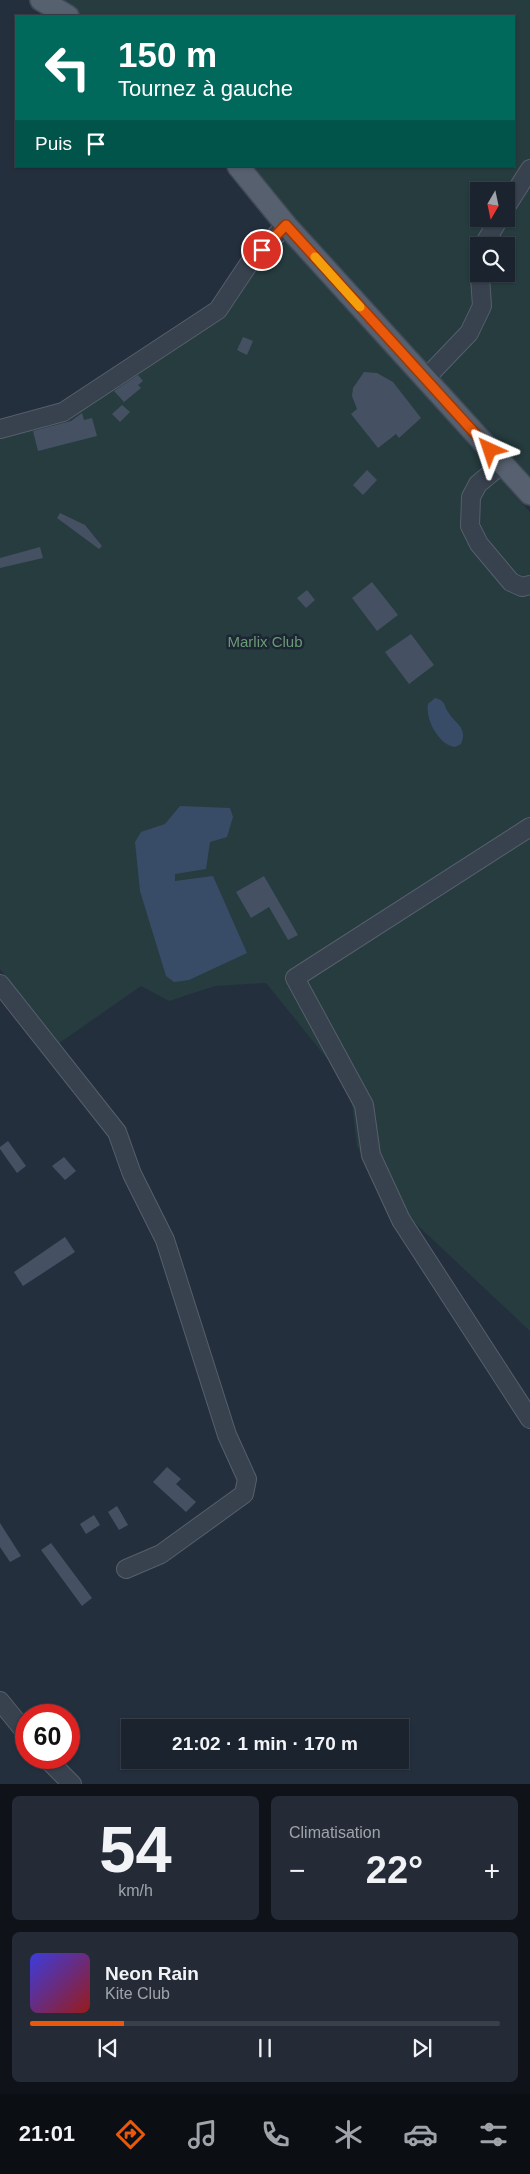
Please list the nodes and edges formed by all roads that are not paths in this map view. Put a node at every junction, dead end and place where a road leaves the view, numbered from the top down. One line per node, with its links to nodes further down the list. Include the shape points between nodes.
1 (41, 0): 2 (main road)
2 (66, 15)
3 (239, 167): 6 (main road)
4 (530, 169): 5 (street)
5 (515, 193)
6 (286, 225): 8 (main road); 9 (street, via 250,262 218,310 63,412)
7 (480, 282): 8 (street, via 482,306 469,333)
8 (425, 378): 10 (main road)
9 (0, 429)
10 (502, 464): 11 (main road); 12 (street, via 478,484 471,497 470,526 479,544 511,582 522,587)
11 (530, 494)
12 (530, 585)
13 (530, 827): 15 (street, via 295,978 364,1105 371,1155 400,1220)
14 (0, 984): 16 (street, via 117,1132 132,1174 165,1240 227,1435 247,1479 244,1494 160,1554)
15 (530, 1420)
16 (126, 1569)
17 (0, 1702): 18 (street)
18 (15, 1720)
19 (57, 1769): 20 (street)
20 (72, 1784)

